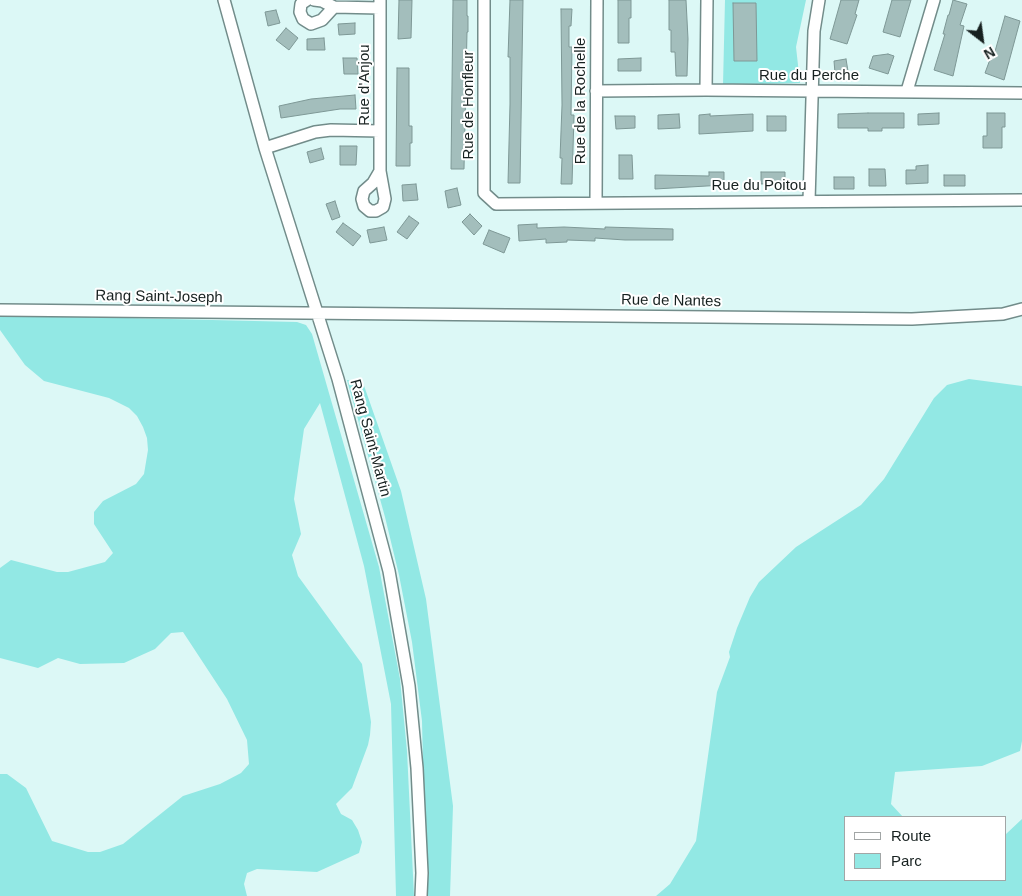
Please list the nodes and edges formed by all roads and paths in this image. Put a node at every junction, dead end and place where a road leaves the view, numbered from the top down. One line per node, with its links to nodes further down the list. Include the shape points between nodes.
1 (224, 0): 17 (street, Rang Saint-Martin)
2 (307, 0): 10 (street, via 301,4 300,12 303,20 311,24 322,20)
3 (314, 0): 10 (street)
4 (484, 0): 22 (street, Rue de Honfleur, via 484,193)
5 (597, 0): 12 (street, Rue de la Rochelle)
6 (707, 0): 11 (street)
7 (819, 0): 14 (street)
8 (934, 0): 13 (street)
9 (380, 4): 10 (street); 16 (street, Rue d'Anjou)
10 (334, 7)
11 (706, 90): 12 (street, Rue du Perche); 14 (street, Rue du Perche)
12 (596, 91): 21 (street, Rue de la Rochelle)
13 (908, 91): 14 (street, Rue du Perche); 15 (street, Rue du Perche)
14 (811, 92): 20 (street)
15 (1022, 93)
16 (380, 131): 17 (street, via 315,132); 18 (street, Rue d'Anjou)
17 (265, 148): 25 (street, Rang Saint-Martin)
18 (380, 171)
19 (1022, 200): 20 (street, Rue du Poitou)
20 (809, 201): 21 (street, Rue du Poitou)
21 (596, 202): 22 (street, Rue du Poitou)
22 (496, 204)
23 (1022, 309): 25 (street, Rue de Nantes, via 1003,314 912,319)
24 (0, 310): 25 (street, Rang Saint-Joseph)
25 (318, 314): 26 (street, Rang Saint-Martin, via 390,570 409,686 417,768)
26 (421, 896)

